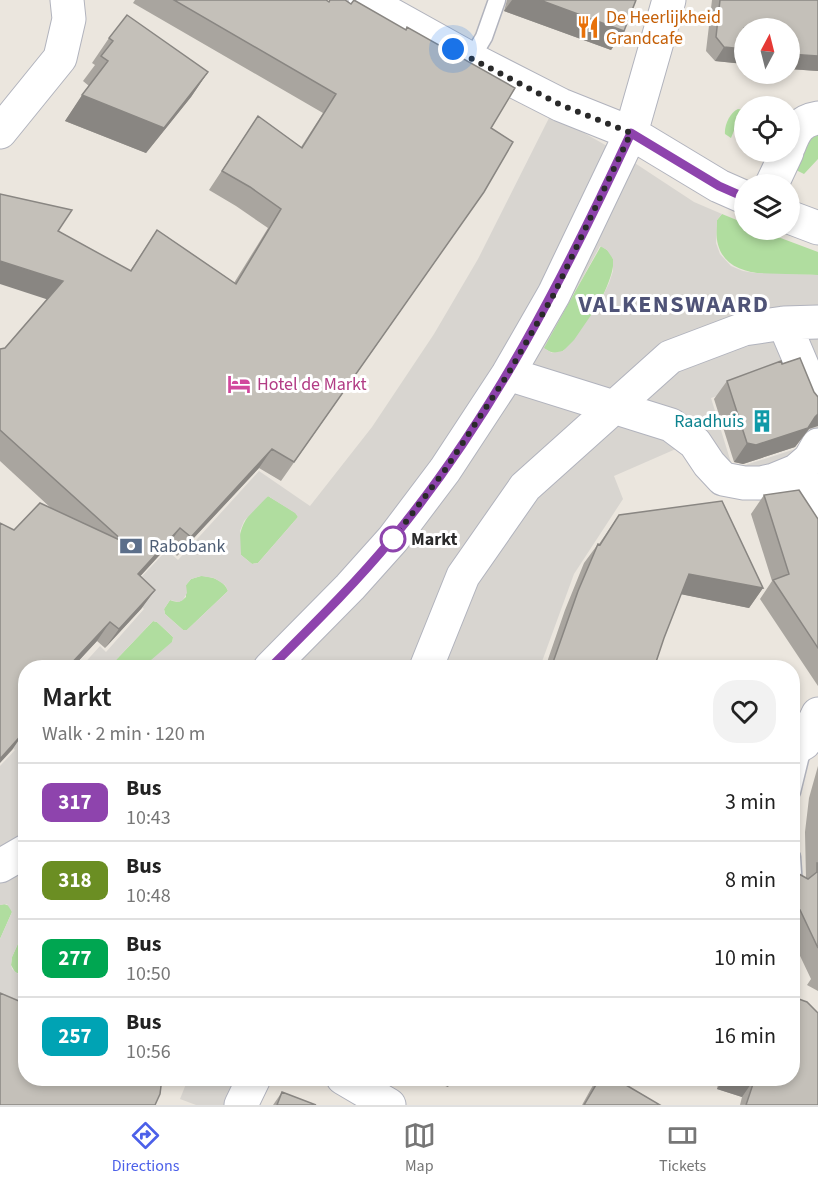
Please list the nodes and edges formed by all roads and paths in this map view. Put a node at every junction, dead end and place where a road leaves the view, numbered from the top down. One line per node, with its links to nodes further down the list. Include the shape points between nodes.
1 (67, 0): 8 (street, via 69,19 60,58)
2 (365, 0): 5 (street)
3 (497, 0): 5 (lane)
4 (669, 0): 9 (street)
5 (471, 59): 9 (street, via 561,105)
6 (818, 118): 7 (street)
7 (800, 125)
8 (0, 132)
9 (631, 133): 10 (street); 15 (street, via 554,294)
10 (734, 193)
11 (800, 221): 12 (street)
12 (818, 228)
13 (818, 322): 14 (street)
14 (784, 323): 16 (street); 17 (street, via 744,328 670,357)
15 (508, 374): 17 (street); 21 (street, via 445,470 393,539)
16 (818, 404)
17 (615, 406): 19 (street, via 671,425 695,443 723,479 761,483); 22 (street, via 525,487 463,576)
18 (818, 446): 19 (street)
19 (796, 471): 20 (street)
20 (818, 504)
21 (278, 660)
22 (429, 660)
23 (818, 714): 24 (street)
24 (800, 744)
25 (250, 1086): 27 (street)
26 (357, 1086): 28 (street)
27 (241, 1105)
28 (389, 1105)

